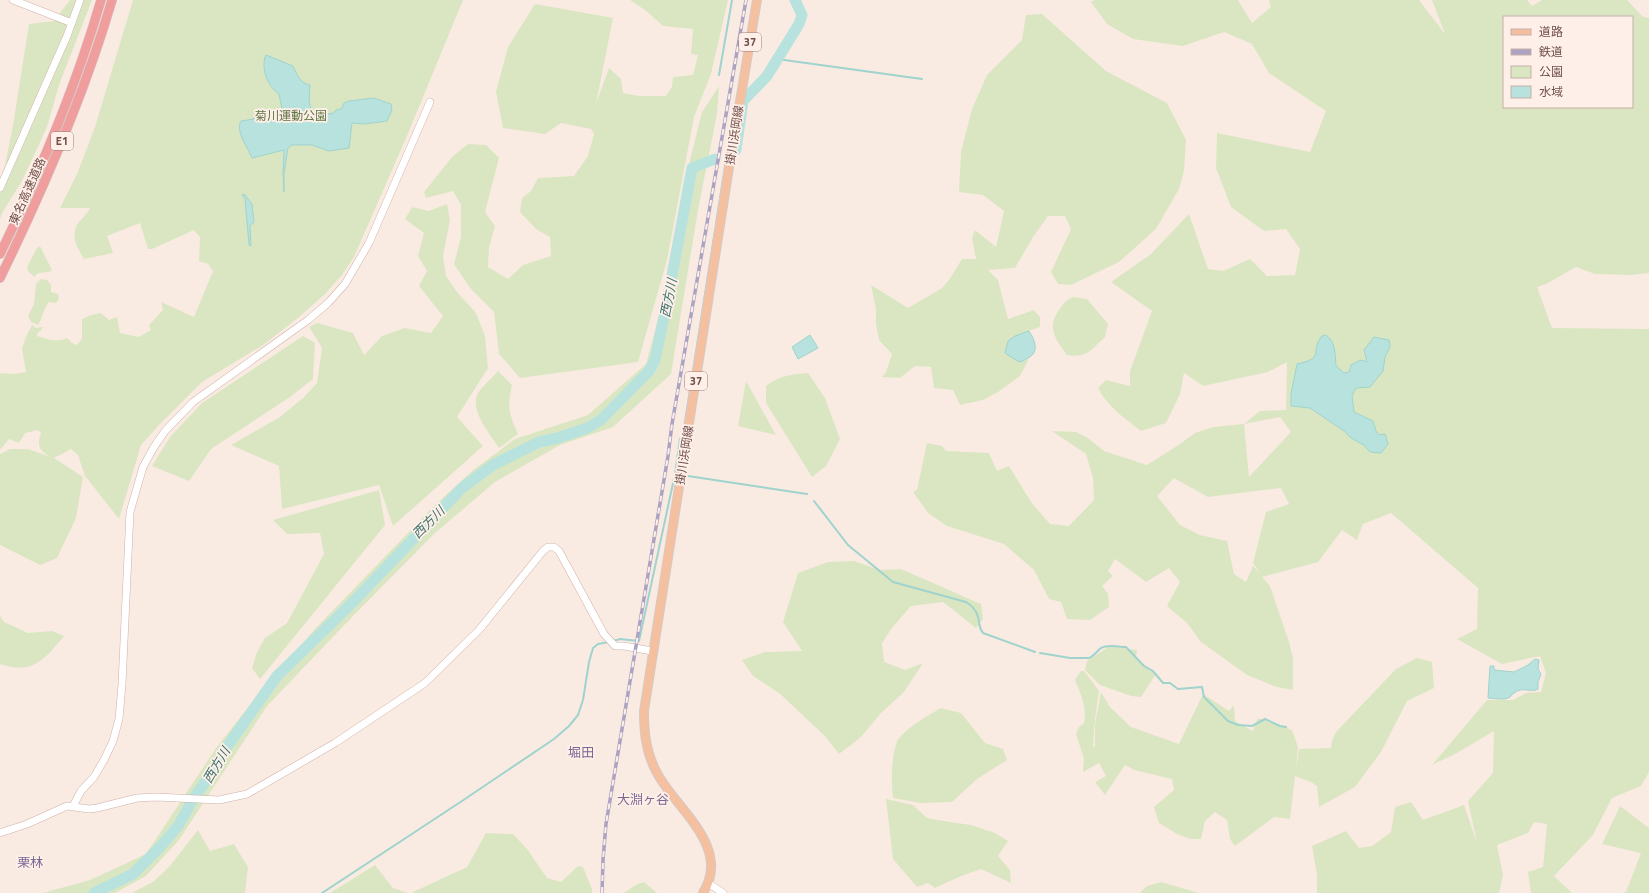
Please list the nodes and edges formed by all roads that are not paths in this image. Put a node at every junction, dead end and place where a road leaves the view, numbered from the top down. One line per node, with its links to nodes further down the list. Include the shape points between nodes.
1 (13, 0): 6 (street)
2 (80, 0): 6 (street)
3 (101, 0): 9 (highway, 東名高速道路 / E1, via 76,76 42,161)
4 (112, 0): 10 (highway, 東名高速道路 / E1, via 86,80 55,158)
5 (757, 0): 11 (main road, 掛川浜岡線 / 37)
6 (72, 23): 8 (street)
7 (430, 102): 12 (street, via 369,243 345,284 308,320 193,402 165,431 143,467 130,512 119,719 104,760 94,777 81,791)
8 (0, 188)
9 (0, 254)
10 (0, 278)
11 (652, 651): 12 (street, via 612,643 604,634 559,551 554,546 548,547 480,630 425,683 330,747 247,794 219,800 156,797 137,798 89,809); 14 (main road, 掛川浜岡線 / 37, via 644,711 646,745 657,773 668,791 697,826 704,840 710,865)
12 (74, 806): 13 (street, via 60,808 27,824)
13 (0, 833)
14 (708, 883): 15 (main road, 掛川浜岡線 / 37); 16 (street)
15 (703, 893)
16 (723, 893)

